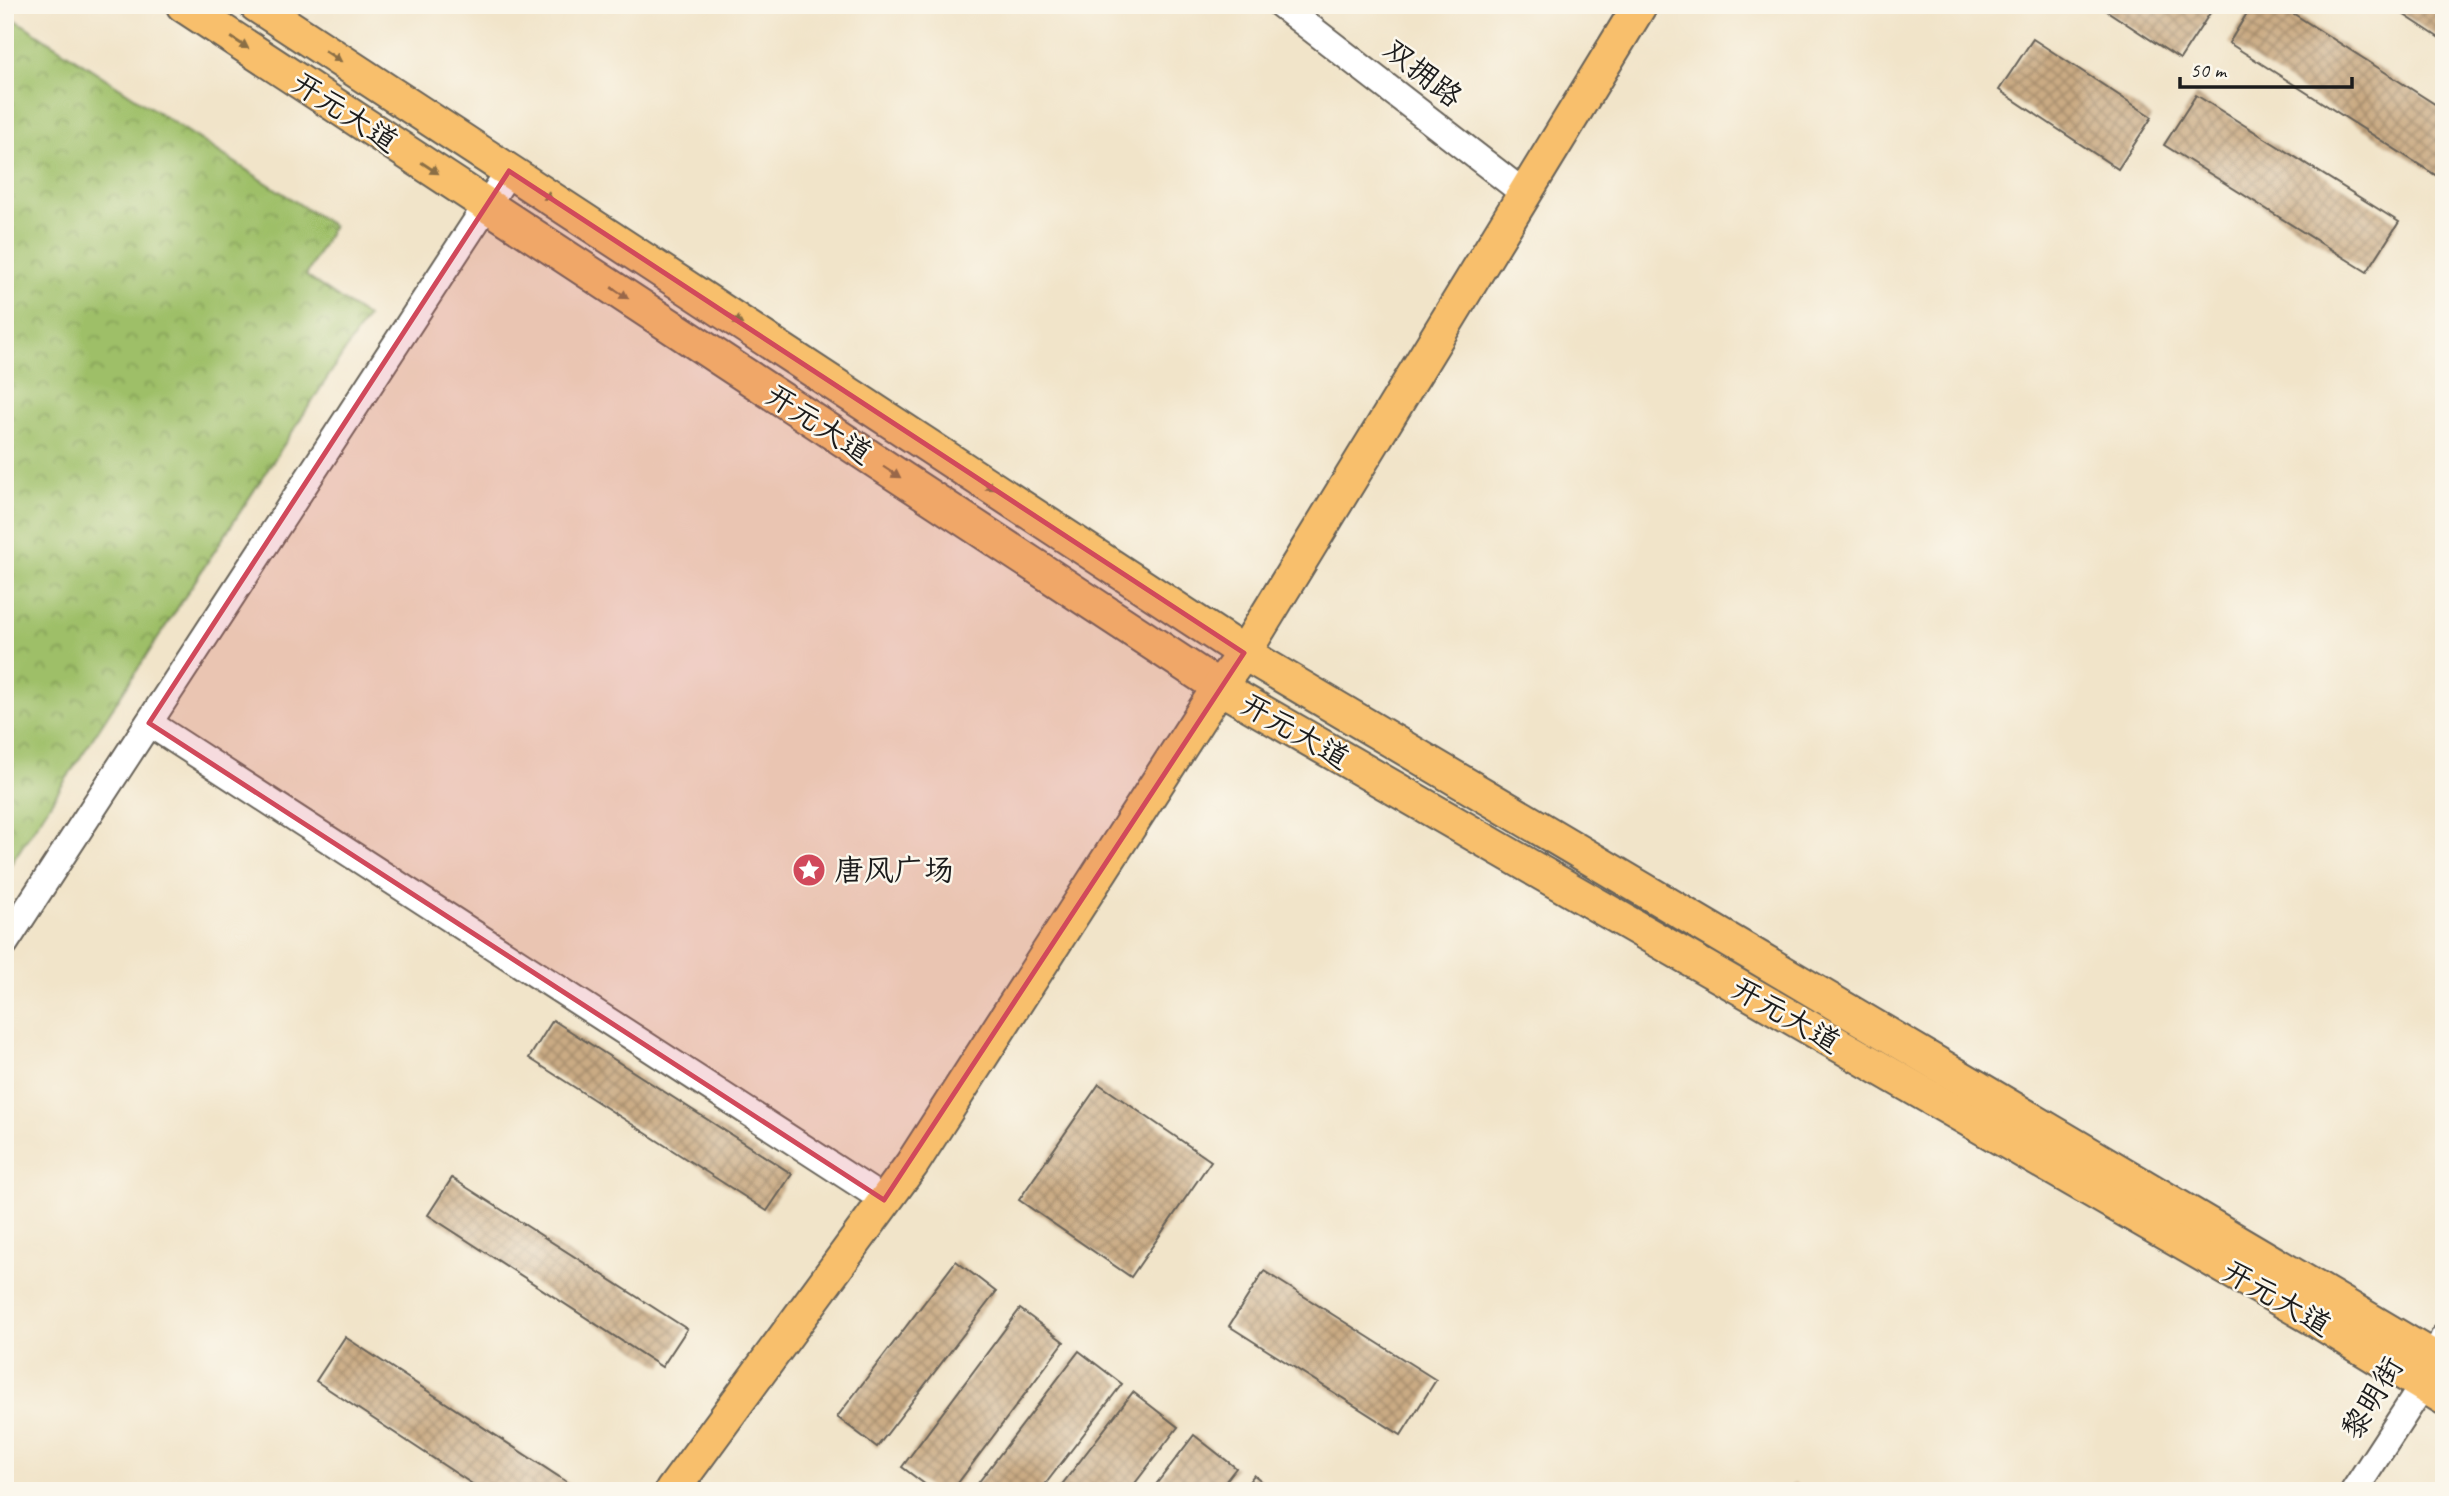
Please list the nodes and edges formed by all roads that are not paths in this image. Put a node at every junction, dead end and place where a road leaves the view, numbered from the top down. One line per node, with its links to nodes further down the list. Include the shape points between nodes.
1 (183, 5): 7 (main road, 开元大道, one-way to 7)
2 (256, 5): 5 (main road, 开元大道, one-way to 5)
3 (1281, 5): 6 (street, 双拥路)
4 (1640, 5): 6 (main road)
5 (509, 172): 7 (street); 8 (main road, 开元大道, one-way to 8)
6 (1525, 194): 8 (main road)
7 (487, 206): 9 (main road, 开元大道, one-way to 9); 10 (street)
8 (1244, 653): 9 (main road); 13 (main road, 开元大道)
9 (1219, 687): 12 (main road, via 912,1164); 13 (main road, 开元大道, via 2316,1321)
10 (149, 723): 11 (street); 12 (street)
11 (5, 943)
12 (884, 1200): 14 (main road)
13 (2438, 1369): 15 (street, 黎明街)
14 (673, 1491)
15 (2354, 1491)

